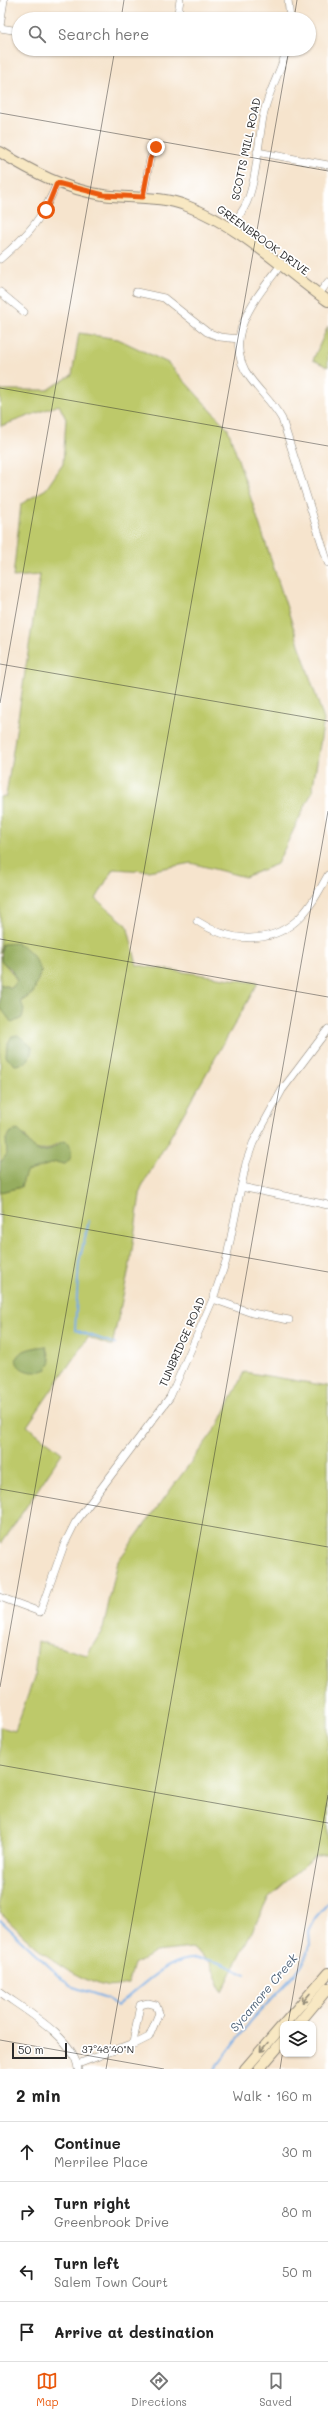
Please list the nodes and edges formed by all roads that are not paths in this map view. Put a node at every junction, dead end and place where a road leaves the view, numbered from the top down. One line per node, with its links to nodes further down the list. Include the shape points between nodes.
1 (4, 0): 6 (street)
2 (180, 0): 4 (street)
3 (288, 0): 5 (street)
4 (178, 12)
5 (289, 12)
6 (0, 27): 7 (street)
7 (12, 30)
8 (285, 56): 11 (street, SCOTTS MILL ROAD, via 270,91)
9 (156, 147): 14 (street, via 150,159)
10 (0, 152): 13 (street, GREENBROOK DRIVE)
11 (257, 152): 12 (street); 15 (street, SCOTTS MILL ROAD, via 245,208)
12 (328, 165)
13 (57, 183): 14 (street, GREENBROOK DRIVE, via 104,195); 16 (street, via 46,210 33,229)
14 (143, 197): 15 (street, GREENBROOK DRIVE, via 186,205)
15 (230, 228): 17 (street, GREENBROOK DRIVE)
16 (0, 259)
17 (280, 266): 21 (street, GREENBROOK DRIVE); 24 (street, via 249,306)
18 (328, 282): 21 (street)
19 (0, 292): 23 (street)
20 (136, 292): 24 (street, via 164,298 207,332 220,337)
21 (318, 295): 22 (street, GREENBROOK DRIVE)
22 (328, 302)
23 (24, 312)
24 (239, 339): 25 (street, via 241,360 249,378 274,404 282,419)
25 (328, 563)
26 (328, 875): 27 (street, via 311,904 297,920 278,933 245,939 213,932)
27 (196, 922)
28 (328, 1029): 29 (street, TUNBRIDGE ROAD)
29 (322, 1036): 30 (street); 31 (street, TUNBRIDGE ROAD, via 282,1090 253,1143)
30 (328, 1041)
31 (241, 1187): 32 (street); 33 (street, TUNBRIDGE ROAD, via 226,1261)
32 (328, 1205)
33 (213, 1299): 34 (street, via 252,1313); 35 (street, TUNBRIDGE ROAD, via 170,1397 75,1523 64,1545 40,1612)
34 (289, 1320)
35 (0, 1597)
36 (328, 1973): 39 (street, one-way to 39)
37 (328, 1988): 40 (street)
38 (0, 1992): 44 (street, via 54,2032 68,2047)
39 (286, 2021)
40 (300, 2021)
41 (280, 2028): 45 (street, one-way to 45)
42 (133, 2043): 42 (street, via 149,2037 159,2013 156,2005 140,2005); 44 (street)
43 (280, 2044): 46 (street)
44 (78, 2066)
45 (245, 2069)
46 (259, 2069)

